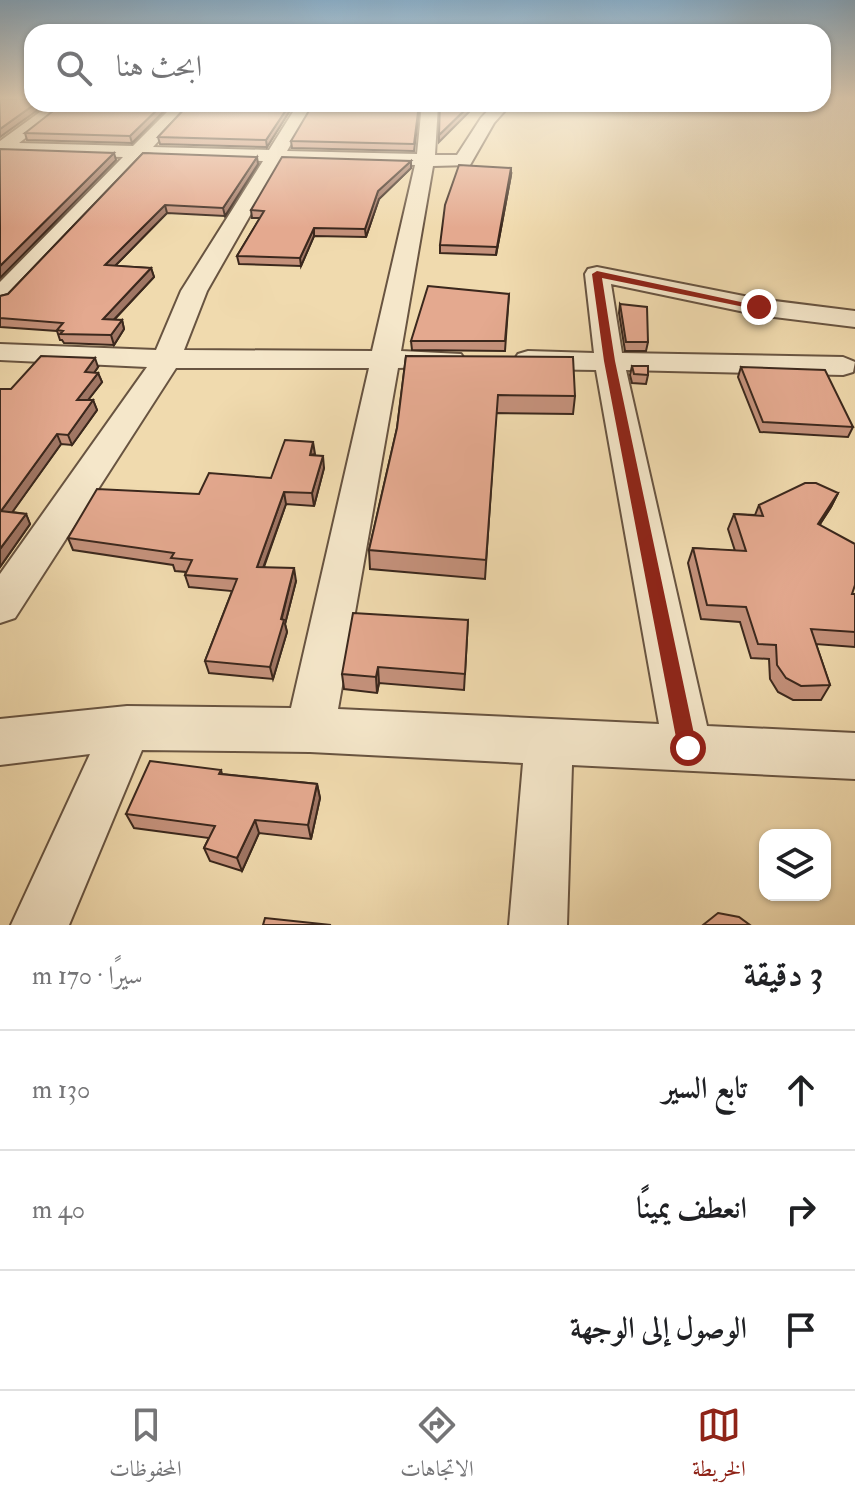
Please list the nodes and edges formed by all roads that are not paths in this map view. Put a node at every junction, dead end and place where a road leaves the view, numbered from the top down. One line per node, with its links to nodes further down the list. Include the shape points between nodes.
1 (148, 142): 6 (street)
2 (282, 142): 7 (street)
3 (427, 142): 8 (street)
4 (474, 142): 8 (street, via 463,161)
5 (1, 148): 6 (street)
6 (140, 151): 7 (street); 9 (street)
7 (275, 153): 8 (street); 13 (street, via 194,291)
8 (425, 161): 14 (street)
9 (0, 296)
10 (817, 314): 11 (street); 15 (street, via 597,274); 16 (street)
11 (855, 319)
12 (0, 352): 13 (street)
13 (167, 359): 14 (street); 17 (street)
14 (386, 360): 15 (street); 19 (street)
15 (609, 361): 16 (street); 22 (street)
16 (849, 375)
17 (0, 606)
18 (127, 728): 19 (street); 21 (street); 24 (street)
19 (310, 730): 20 (street)
20 (549, 741): 22 (street); 25 (street)
21 (0, 742)
22 (688, 748): 23 (street)
23 (855, 756)
24 (40, 925)
25 (538, 925)

